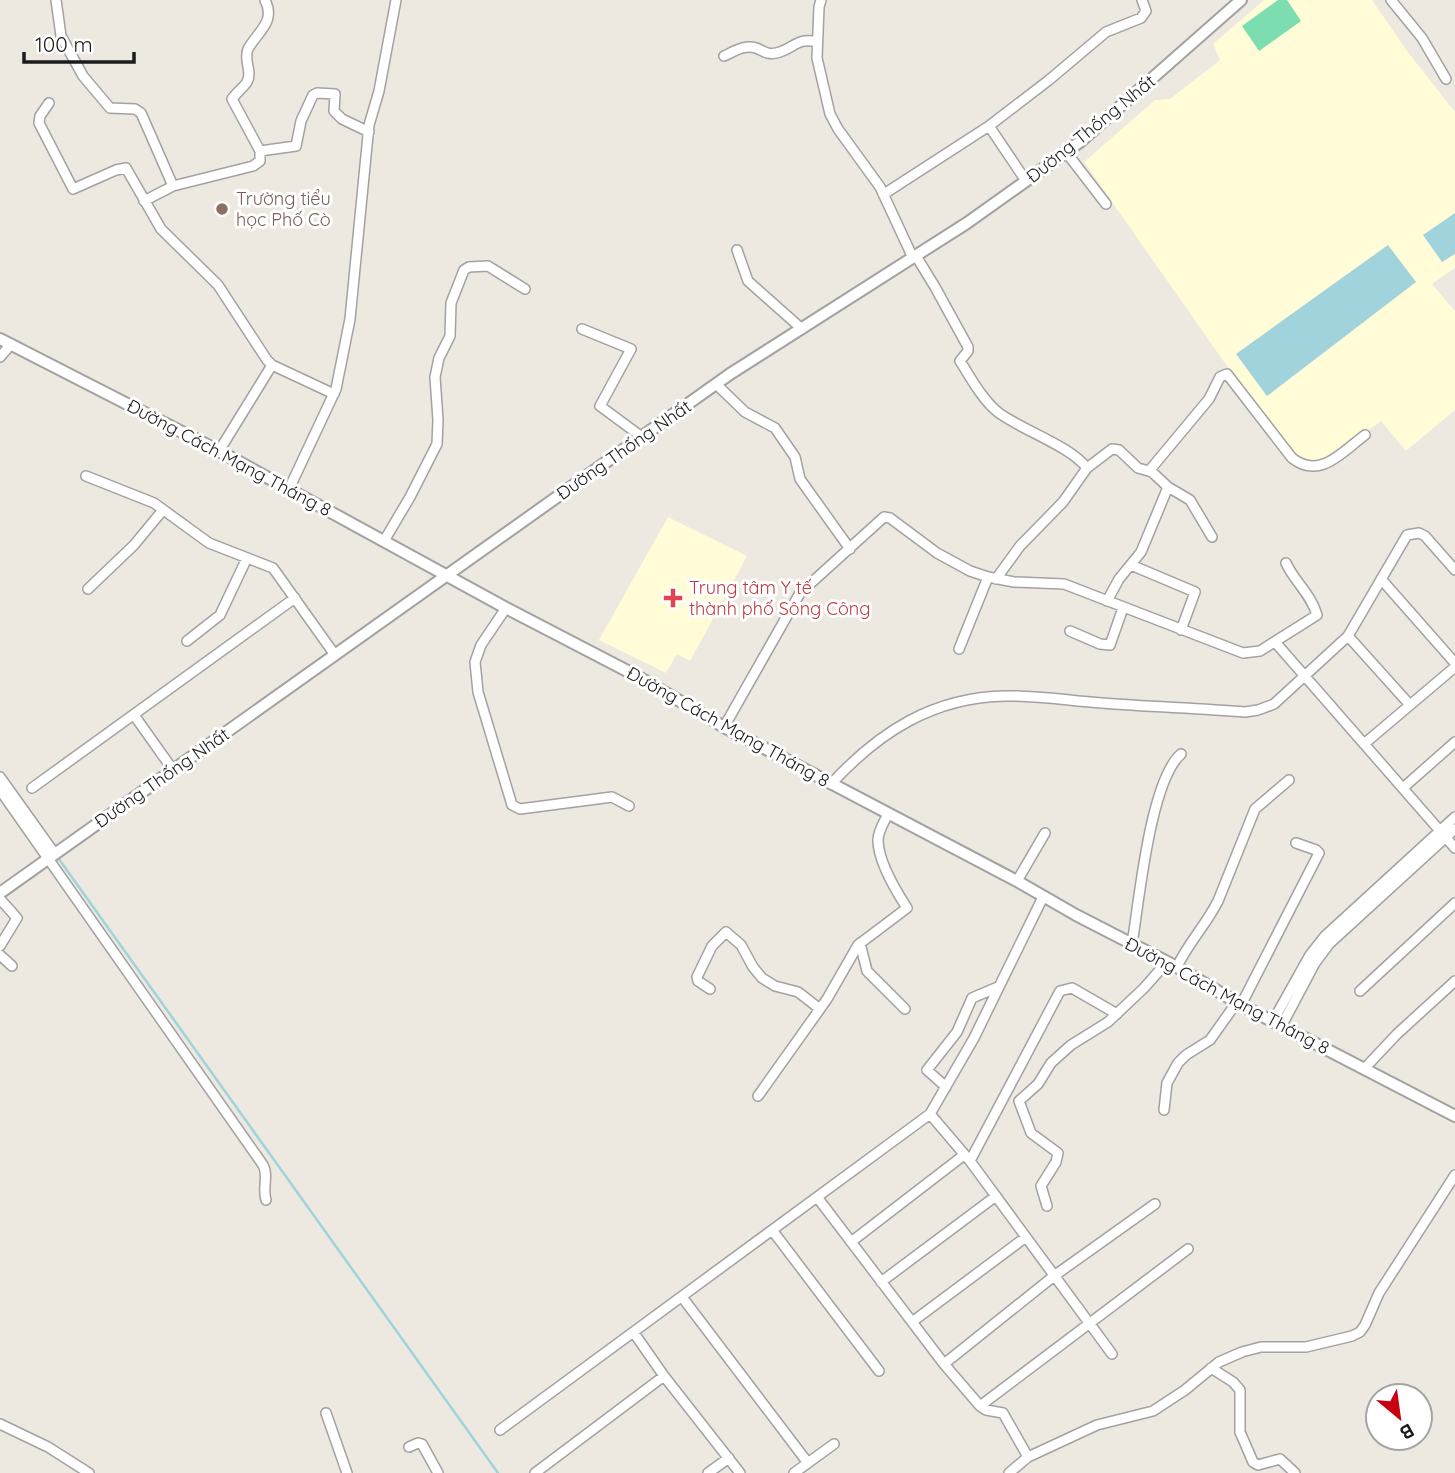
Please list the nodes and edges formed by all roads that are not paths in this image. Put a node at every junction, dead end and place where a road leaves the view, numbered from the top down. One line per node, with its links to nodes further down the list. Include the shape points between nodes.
1 (56, 0): 17 (street, via 59,30 81,73 110,108 141,113)
2 (265, 0): 14 (street, via 269,18 246,54 249,78 232,99)
3 (396, 0): 13 (street)
4 (1142, 0): 12 (street, via 1146,11 1140,18 1106,32)
5 (1241, 0): 15 (street, Đường Thống Nhất)
6 (1391, 0): 10 (street, via 1422,38)
7 (820, 1): 8 (street)
8 (817, 41): 9 (street, via 802,40 769,54 743,48); 18 (street, via 834,122)
9 (724, 56)
10 (1446, 79)
11 (49, 103): 19 (street, via 39,123 73,190 126,168)
12 (989, 126): 16 (street); 18 (street)
13 (369, 132): 14 (street, via 334,111 335,94 317,93 301,121 296,146); 30 (street, via 350,319)
14 (260, 151): 17 (street, via 260,161 253,166)
15 (1066, 152): 16 (street, Đường Thống Nhất); 20 (street)
16 (1026, 181): 22 (street, Đường Thống Nhất)
17 (173, 186): 19 (street)
18 (884, 194): 22 (street)
19 (144, 201): 28 (street, via 167,237 218,285)
20 (1106, 204)
21 (737, 250): 25 (street, via 748,281)
22 (915, 257): 25 (street, Đường Thống Nhất); 34 (street, via 968,347 960,361 993,409 1076,456)
23 (525, 289): 41 (street, via 488,266 464,270 451,303 450,336 435,376 437,444)
24 (582, 329): 32 (street, via 631,349 600,406)
25 (802, 329): 29 (street, Đường Thống Nhất)
26 (5, 341): 27 (street); 33 (street, Đường Cách Mạng Tháng 8)
27 (0, 357)
28 (272, 365): 30 (street); 33 (street)
29 (716, 384): 32 (street, Đường Thống Nhất); 42 (street, via 745,412 775,428 795,457 800,479)
30 (334, 394): 38 (street)
31 (1365, 435): 35 (street, via 1325,464 1301,465 1224,374)
32 (642, 436): 47 (street, Đường Thống Nhất)
33 (219, 452): 38 (street, Đường Cách Mạng Tháng 8)
34 (1087, 468): 35 (street, via 1115,449); 48 (street, via 1063,502)
35 (1149, 471): 37 (street)
36 (86, 476): 39 (street)
37 (1168, 487): 40 (street, via 1195,506); 45 (street)
38 (289, 489): 41 (street, Đường Cách Mạng Tháng 8)
39 (163, 510): 43 (street, via 209,543); 50 (street)
40 (1212, 537)
41 (384, 541): 47 (street, Đường Cách Mạng Tháng 8)
42 (850, 549): 48 (street, via 887,517 952,563); 66 (street, via 800,593)
43 (247, 558): 51 (street, via 273,568); 58 (street, via 220,615)
44 (1286, 562): 59 (street, via 1317,612)
45 (1131, 565): 52 (street); 55 (street, via 1195,593)
46 (1455, 570): 49 (street, via 1425,536 1412,533 1402,540)
47 (446, 576): 53 (street, Đường Cách Mạng Tháng 8); 61 (street, Đường Thống Nhất)
48 (992, 578): 52 (street, via 1064,584); 60 (street)
49 (1381, 579): 57 (street); 62 (street)
50 (88, 589)
51 (295, 598): 61 (street); 65 (street)
52 (1107, 601): 54 (street)
53 (506, 608): 66 (street, Đường Cách Mạng Tháng 8); 77 (street, via 475,662 478,692 512,805 520,809 612,797)
54 (1123, 608): 55 (street); 56 (street, via 1110,645)
55 (1181, 630): 59 (street, via 1244,653)
56 (1070, 631)
57 (1348, 636): 63 (street); 64 (street)
58 (187, 641)
59 (1275, 642): 63 (street)
60 (958, 649)
61 (335, 655): 70 (street, Đường Thống Nhất)
62 (1455, 665): 64 (street)
63 (1306, 677): 68 (street); 73 (street, via 1274,704 1245,712 1023,696 963,701 921,714 874,741)
64 (1410, 705): 68 (street)
65 (134, 715): 70 (street); 74 (street)
66 (724, 727): 73 (street, Đường Cách Mạng Tháng 8)
67 (1455, 743): 75 (street)
68 (1364, 744): 75 (street)
69 (1181, 754): 92 (street, via 1171,764 1153,821)
70 (173, 770): 85 (street, Đường Thống Nhất)
71 (0, 777): 85 (street)
72 (1289, 780): 95 (street, via 1255,809 1218,901)
73 (831, 784): 78 (street, Đường Cách Mạng Tháng 8)
74 (32, 788)
75 (1403, 788): 82 (street)
76 (0, 790): 85 (street)
77 (629, 806)
78 (888, 814): 86 (street, Đường Cách Mạng Tháng 8); 91 (street, via 879,833 879,849 907,908)
79 (1455, 817): 82 (street)
80 (1455, 829): 82 (street)
81 (1045, 833): 86 (street)
82 (1443, 834): 84 (street); 105 (street, via 1325,950)
83 (1296, 843): 101 (street, via 1319,853)
84 (1455, 848)
85 (51, 857): 87 (street, Đường Thống Nhất); 116 (street, via 263,1165)
86 (1017, 881): 88 (street, Đường Cách Mạng Tháng 8)
87 (0, 893)
88 (1043, 897): 92 (street, Đường Cách Mạng Tháng 8); 98 (street)
89 (0, 899): 93 (street, via 17,918)
90 (1455, 903): 100 (street)
91 (860, 943): 102 (street); 103 (street, via 867,971)
92 (1132, 944): 95 (street, Đường Cách Mạng Tháng 8)
93 (0, 946)
94 (0, 955): 96 (street)
95 (1172, 965): 101 (street, Đường Cách Mạng Tháng 8); 104 (street)
96 (12, 966)
97 (1455, 981): 106 (street)
98 (998, 987): 107 (street); 107 (street, via 972,998 957,1032 927,1070)
99 (710, 989): 102 (street, via 697,977 712,946 726,933 741,945 762,978 798,992)
100 (1360, 991)
101 (1239, 1003): 105 (street, Đường Cách Mạng Tháng 8); 109 (street, via 1210,1040 1178,1063 1167,1083)
102 (820, 1009): 108 (street)
103 (905, 1009)
104 (1117, 1014): 112 (street, via 1072,988 1060,991); 118 (street, via 1064,1051 1019,1101 1031,1133 1058,1153 1041,1186)
105 (1278, 1023): 106 (street, Đường Cách Mạng Tháng 8)
106 (1364, 1069): 111 (street, Đường Cách Mạng Tháng 8)
107 (946, 1087): 110 (street)
108 (758, 1096)
109 (1164, 1110)
110 (930, 1114): 112 (street); 115 (street)
111 (1455, 1116)
112 (967, 1158): 114 (street); 121 (street)
113 (1455, 1175): 131 (street, via 1379,1293 1360,1332 1306,1347 1251,1349)
114 (996, 1196): 120 (street); 124 (street)
115 (817, 1197): 119 (street); 121 (street)
116 (266, 1200)
117 (1155, 1204): 123 (street)
118 (1047, 1206)
119 (772, 1230): 125 (street); 132 (street)
120 (1026, 1237): 123 (street); 126 (street)
121 (851, 1242): 124 (street)
122 (1188, 1249): 127 (street)
123 (1054, 1276): 127 (street); 130 (street)
124 (881, 1282): 126 (street)
125 (682, 1297): 128 (street); 142 (street)
126 (912, 1322): 130 (street)
127 (1089, 1323): 129 (street); 134 (street)
128 (634, 1333): 133 (street); 137 (street)
129 (1112, 1354)
130 (944, 1364): 134 (street)
131 (1211, 1368): 140 (street, via 1153,1410 1097,1426); 151 (street, via 1240,1390 1240,1432 1253,1462 1258,1465 1280,1459)
132 (879, 1371)
133 (664, 1376): 141 (street); 146 (street)
134 (980, 1406): 140 (street, via 1003,1413)
135 (326, 1413): 144 (street)
136 (0, 1424): 143 (street)
137 (500, 1430)
138 (834, 1444): 142 (street)
139 (409, 1447): 145 (street, via 422,1444)
140 (1028, 1457): 150 (street)
141 (729, 1458): 147 (street); 148 (street)
142 (808, 1463): 149 (street)
143 (89, 1473)
144 (347, 1473)
145 (438, 1473)
146 (535, 1473)
147 (708, 1473)
148 (740, 1473)
149 (794, 1473)
150 (1009, 1473)
151 (1295, 1473)

